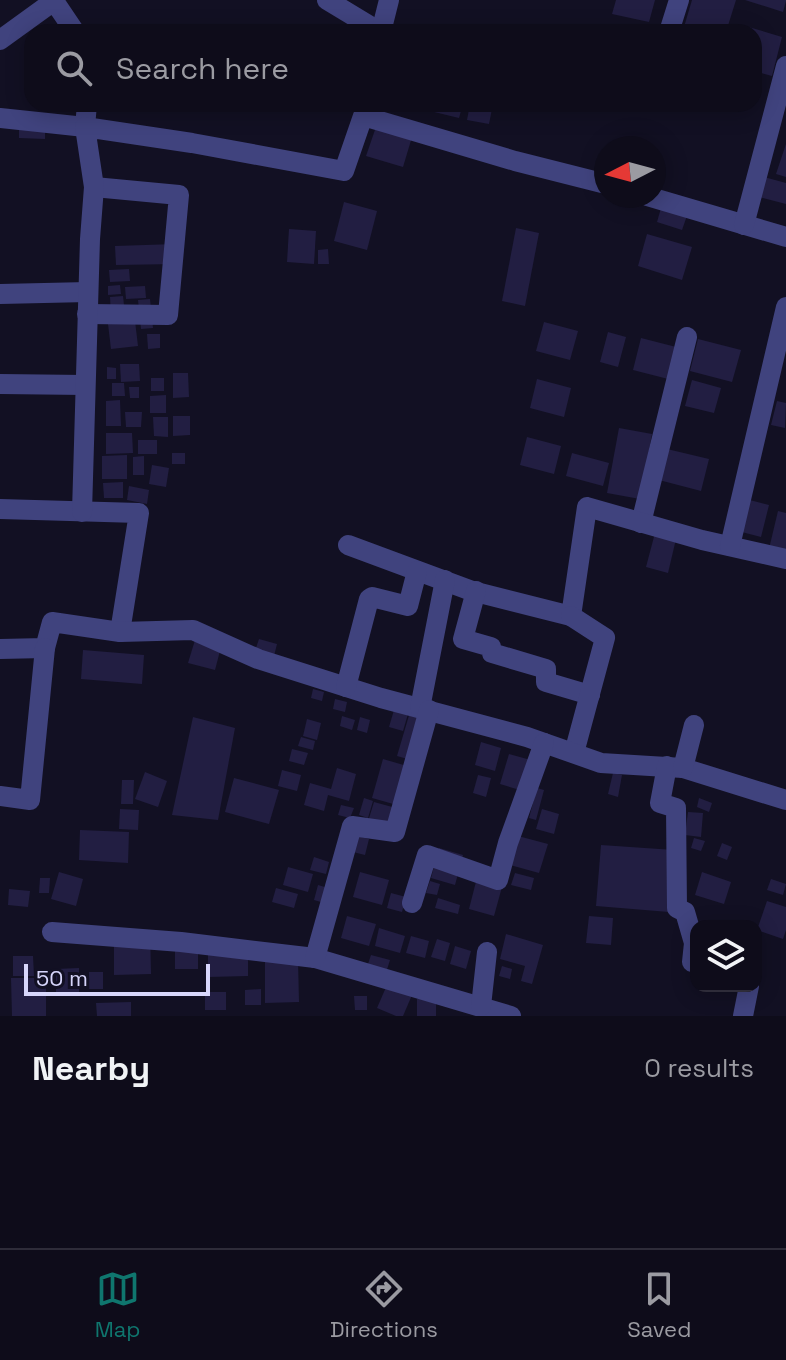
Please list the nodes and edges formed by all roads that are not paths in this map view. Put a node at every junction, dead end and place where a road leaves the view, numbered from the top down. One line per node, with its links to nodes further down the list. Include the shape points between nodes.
1 (55, 0): 5 (street); 9 (street)
2 (327, 0): 6 (street)
3 (389, 0): 7 (street)
4 (679, 0): 8 (street)
5 (70, 24)
6 (368, 24)
7 (383, 24)
8 (672, 24)
9 (0, 40)
10 (786, 66): 19 (street)
11 (86, 112): 15 (street)
12 (363, 112): 15 (street, via 344,171)
13 (370, 112): 16 (street, via 515,161)
14 (0, 118): 15 (street)
15 (85, 127): 17 (street)
16 (594, 181)
17 (94, 187): 21 (street); 24 (street, via 179,195 168,315)
18 (666, 202): 19 (street)
19 (744, 225): 20 (street)
20 (786, 237)
21 (88, 292): 22 (street); 24 (street)
22 (0, 294)
23 (786, 307): 32 (street)
24 (87, 314): 27 (street)
25 (687, 337): 30 (street)
26 (0, 384): 27 (street)
27 (85, 385): 29 (street)
28 (0, 509): 29 (street)
29 (82, 512): 38 (street, via 139,513)
30 (641, 523): 32 (street); 37 (street, via 587,507)
31 (348, 545): 34 (street)
32 (730, 546): 33 (street)
33 (786, 559)
34 (417, 571): 35 (street); 41 (street, via 408,606 369,599)
35 (445, 580): 36 (street); 43 (street)
36 (476, 591): 37 (street); 42 (street, via 463,639 546,669 546,682)
37 (571, 616): 42 (street, via 605,638)
38 (120, 632): 39 (street, via 52,622); 41 (street, via 193,630 258,659)
39 (45, 648): 40 (street); 48 (street, via 30,800)
40 (0, 649)
41 (346, 687): 43 (street)
42 (590, 695): 46 (street)
43 (424, 709): 45 (street); 54 (street, via 395,832 352,826)
44 (694, 725): 47 (street)
45 (544, 743): 46 (street); 50 (street, via 498,880 427,855)
46 (574, 753): 47 (street, via 601,763)
47 (675, 767): 49 (street); 51 (street, via 660,803 676,808 677,908 685,912)
48 (0, 796)
49 (786, 800)
50 (412, 903)
51 (690, 929)
52 (52, 932): 54 (street)
53 (487, 952): 56 (street)
54 (315, 958): 56 (street)
55 (748, 992): 58 (street)
56 (481, 1006): 57 (street)
57 (511, 1016)
58 (743, 1016)

